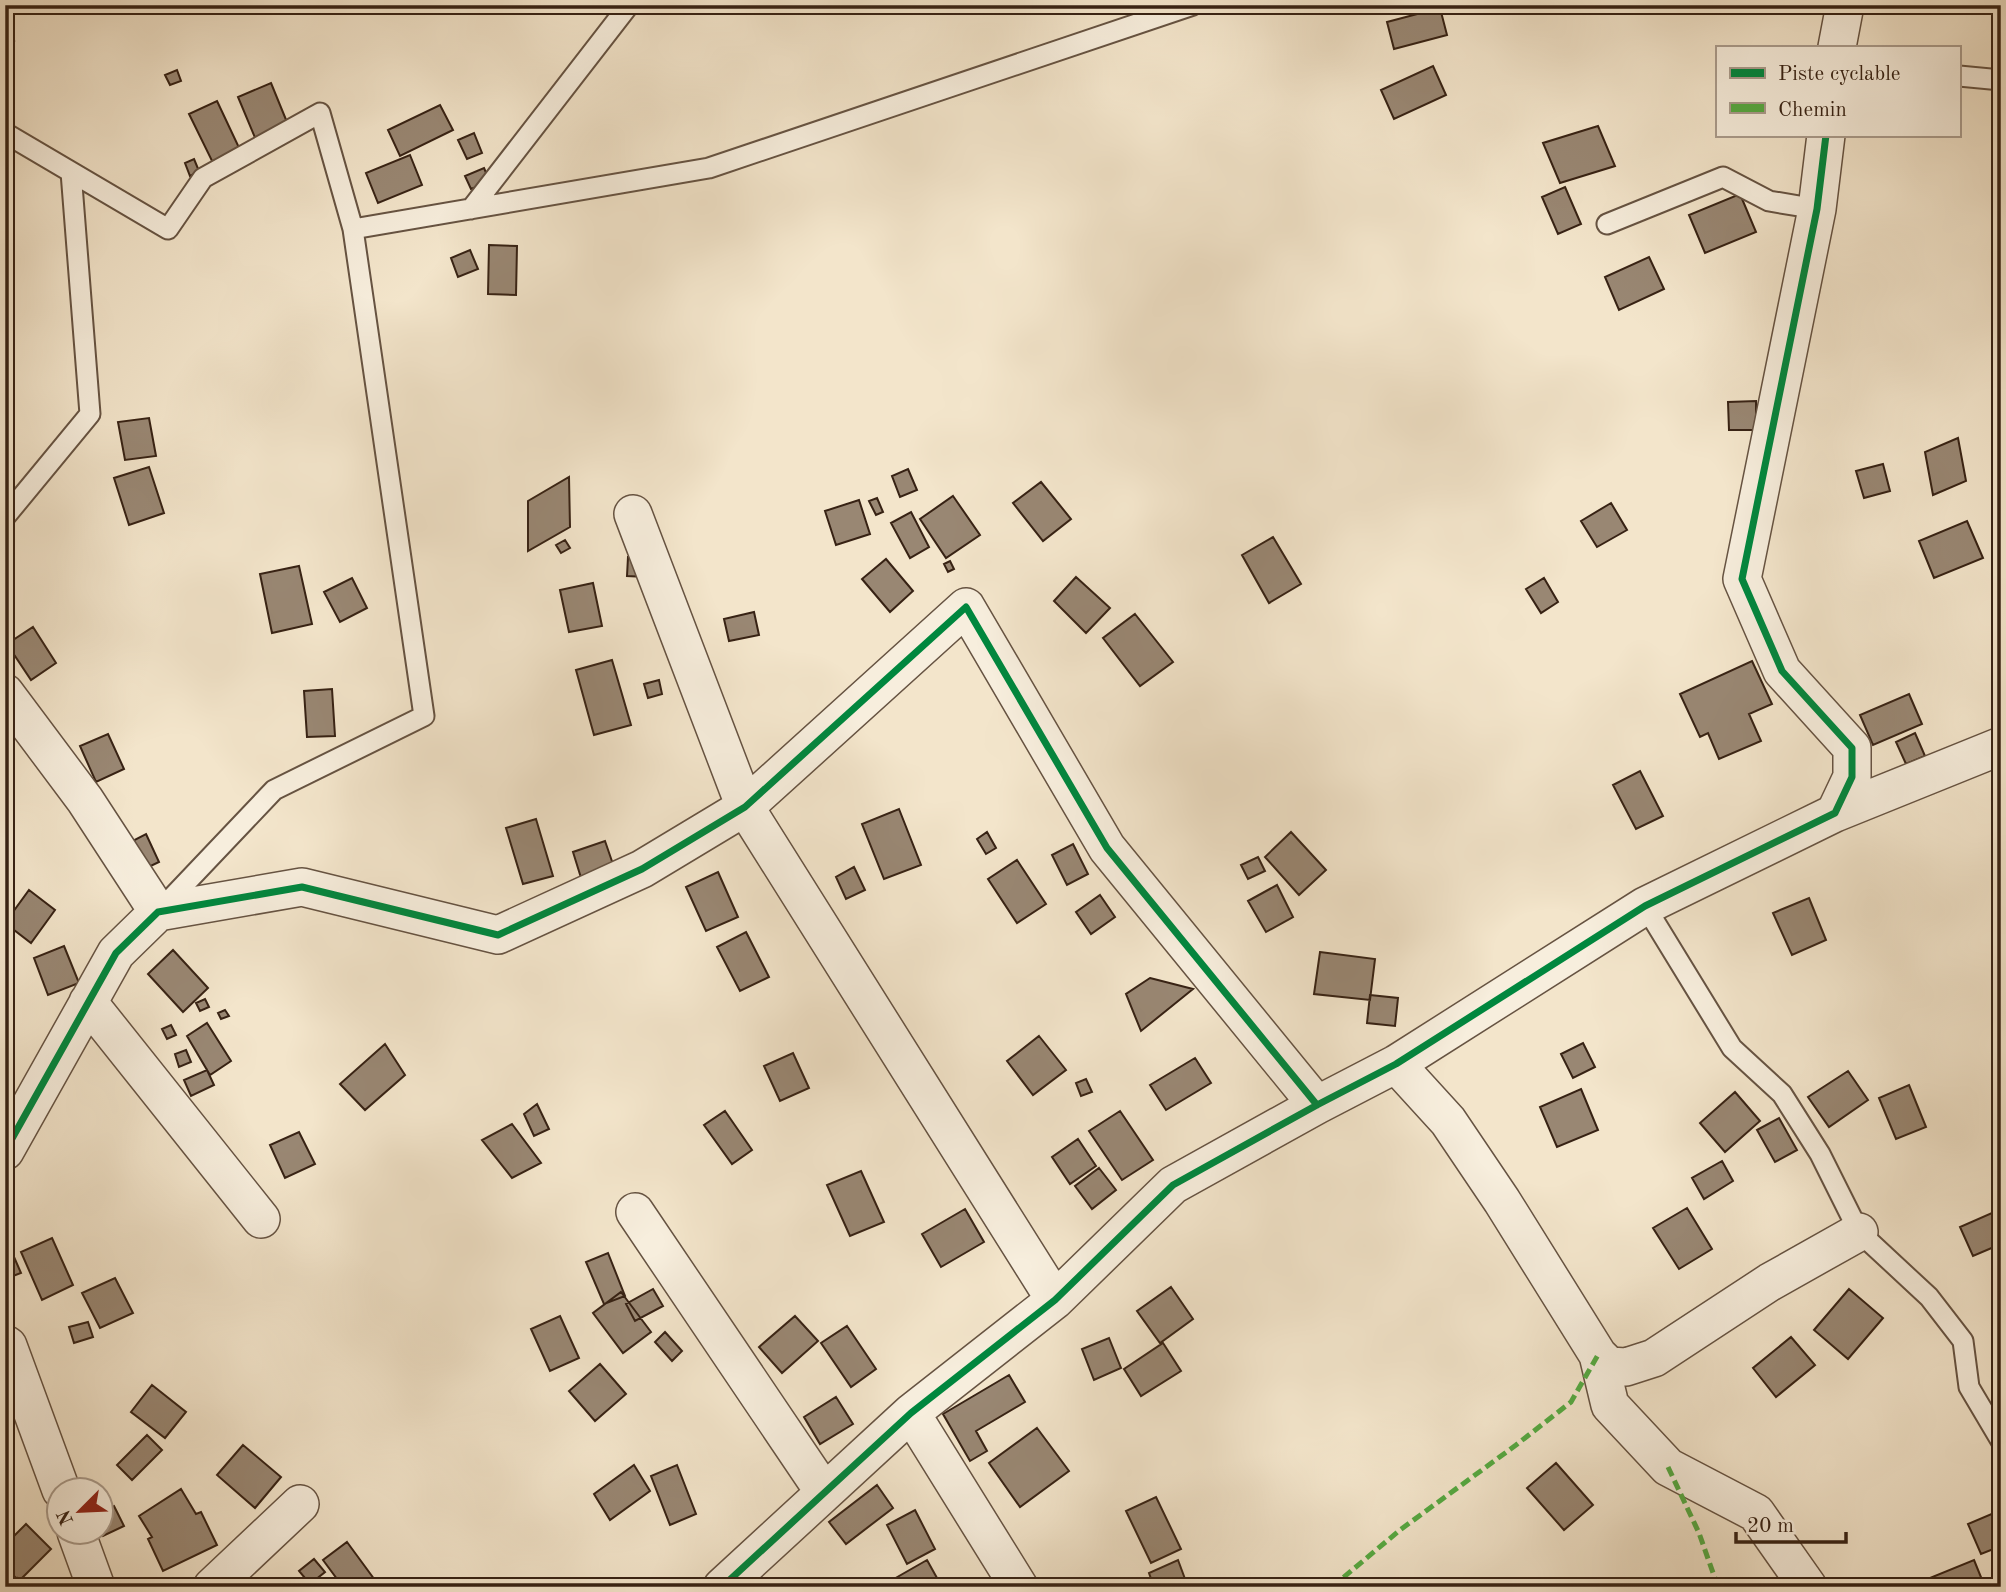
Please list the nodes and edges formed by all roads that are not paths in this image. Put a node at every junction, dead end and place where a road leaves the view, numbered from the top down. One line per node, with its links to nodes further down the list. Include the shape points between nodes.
1 (629, 5): 11 (lane)
2 (1193, 5): 4 (lane)
3 (1845, 5): 5 (street)
4 (1161, 10): 11 (lane, via 709,168)
5 (1839, 46)
6 (1960, 76): 7 (lane)
7 (2001, 80)
8 (5, 133): 10 (lane)
9 (1826, 136): 12 (street)
10 (71, 172): 14 (lane, via 168,229 203,178 320,113); 16 (lane, via 90,414)
11 (471, 209): 14 (lane)
12 (1817, 209): 13 (lane, via 1769,201 1723,177); 20 (street, via 1742,579 1782,671 1852,748 1852,777)
13 (1607, 223)
14 (353, 229): 22 (lane, via 424,716 274,790)
15 (633, 514): 19 (street)
16 (5, 517)
17 (5, 692): 22 (street, via 85,800)
18 (2001, 746): 20 (street)
19 (746, 807): 22 (street, via 642,869 498,935 302,887); 25 (street, via 966,607 1107,848); 30 (street)
20 (1835, 813): 21 (street)
21 (1645, 906): 24 (street); 29 (lane, via 1732,1048 1782,1094 1820,1154)
22 (158, 912): 23 (street, via 116,953)
23 (88, 1002): 26 (street); 28 (street)
24 (1396, 1064): 25 (street); 32 (street, via 1448,1121)
25 (1317, 1105): 30 (street, via 1173,1185)
26 (5, 1151)
27 (635, 1212): 36 (street)
28 (261, 1219)
29 (1859, 1232): 32 (street, via 1770,1282 1654,1358 1626,1367 1609,1366); 34 (lane, via 1929,1297 1963,1341 1969,1387)
30 (1055, 1300): 33 (street)
31 (5, 1344): 35 (street)
32 (1598, 1355): 43 (street, via 1610,1405 1668,1467 1756,1513)
33 (911, 1413): 36 (street); 42 (street)
34 (2001, 1441)
35 (56, 1476)
36 (824, 1492): 41 (street)
37 (300, 1504): 40 (street)
38 (81, 1546): 39 (street)
39 (96, 1587)
40 (212, 1587)
41 (722, 1587)
42 (1018, 1587)
43 (1808, 1587)

